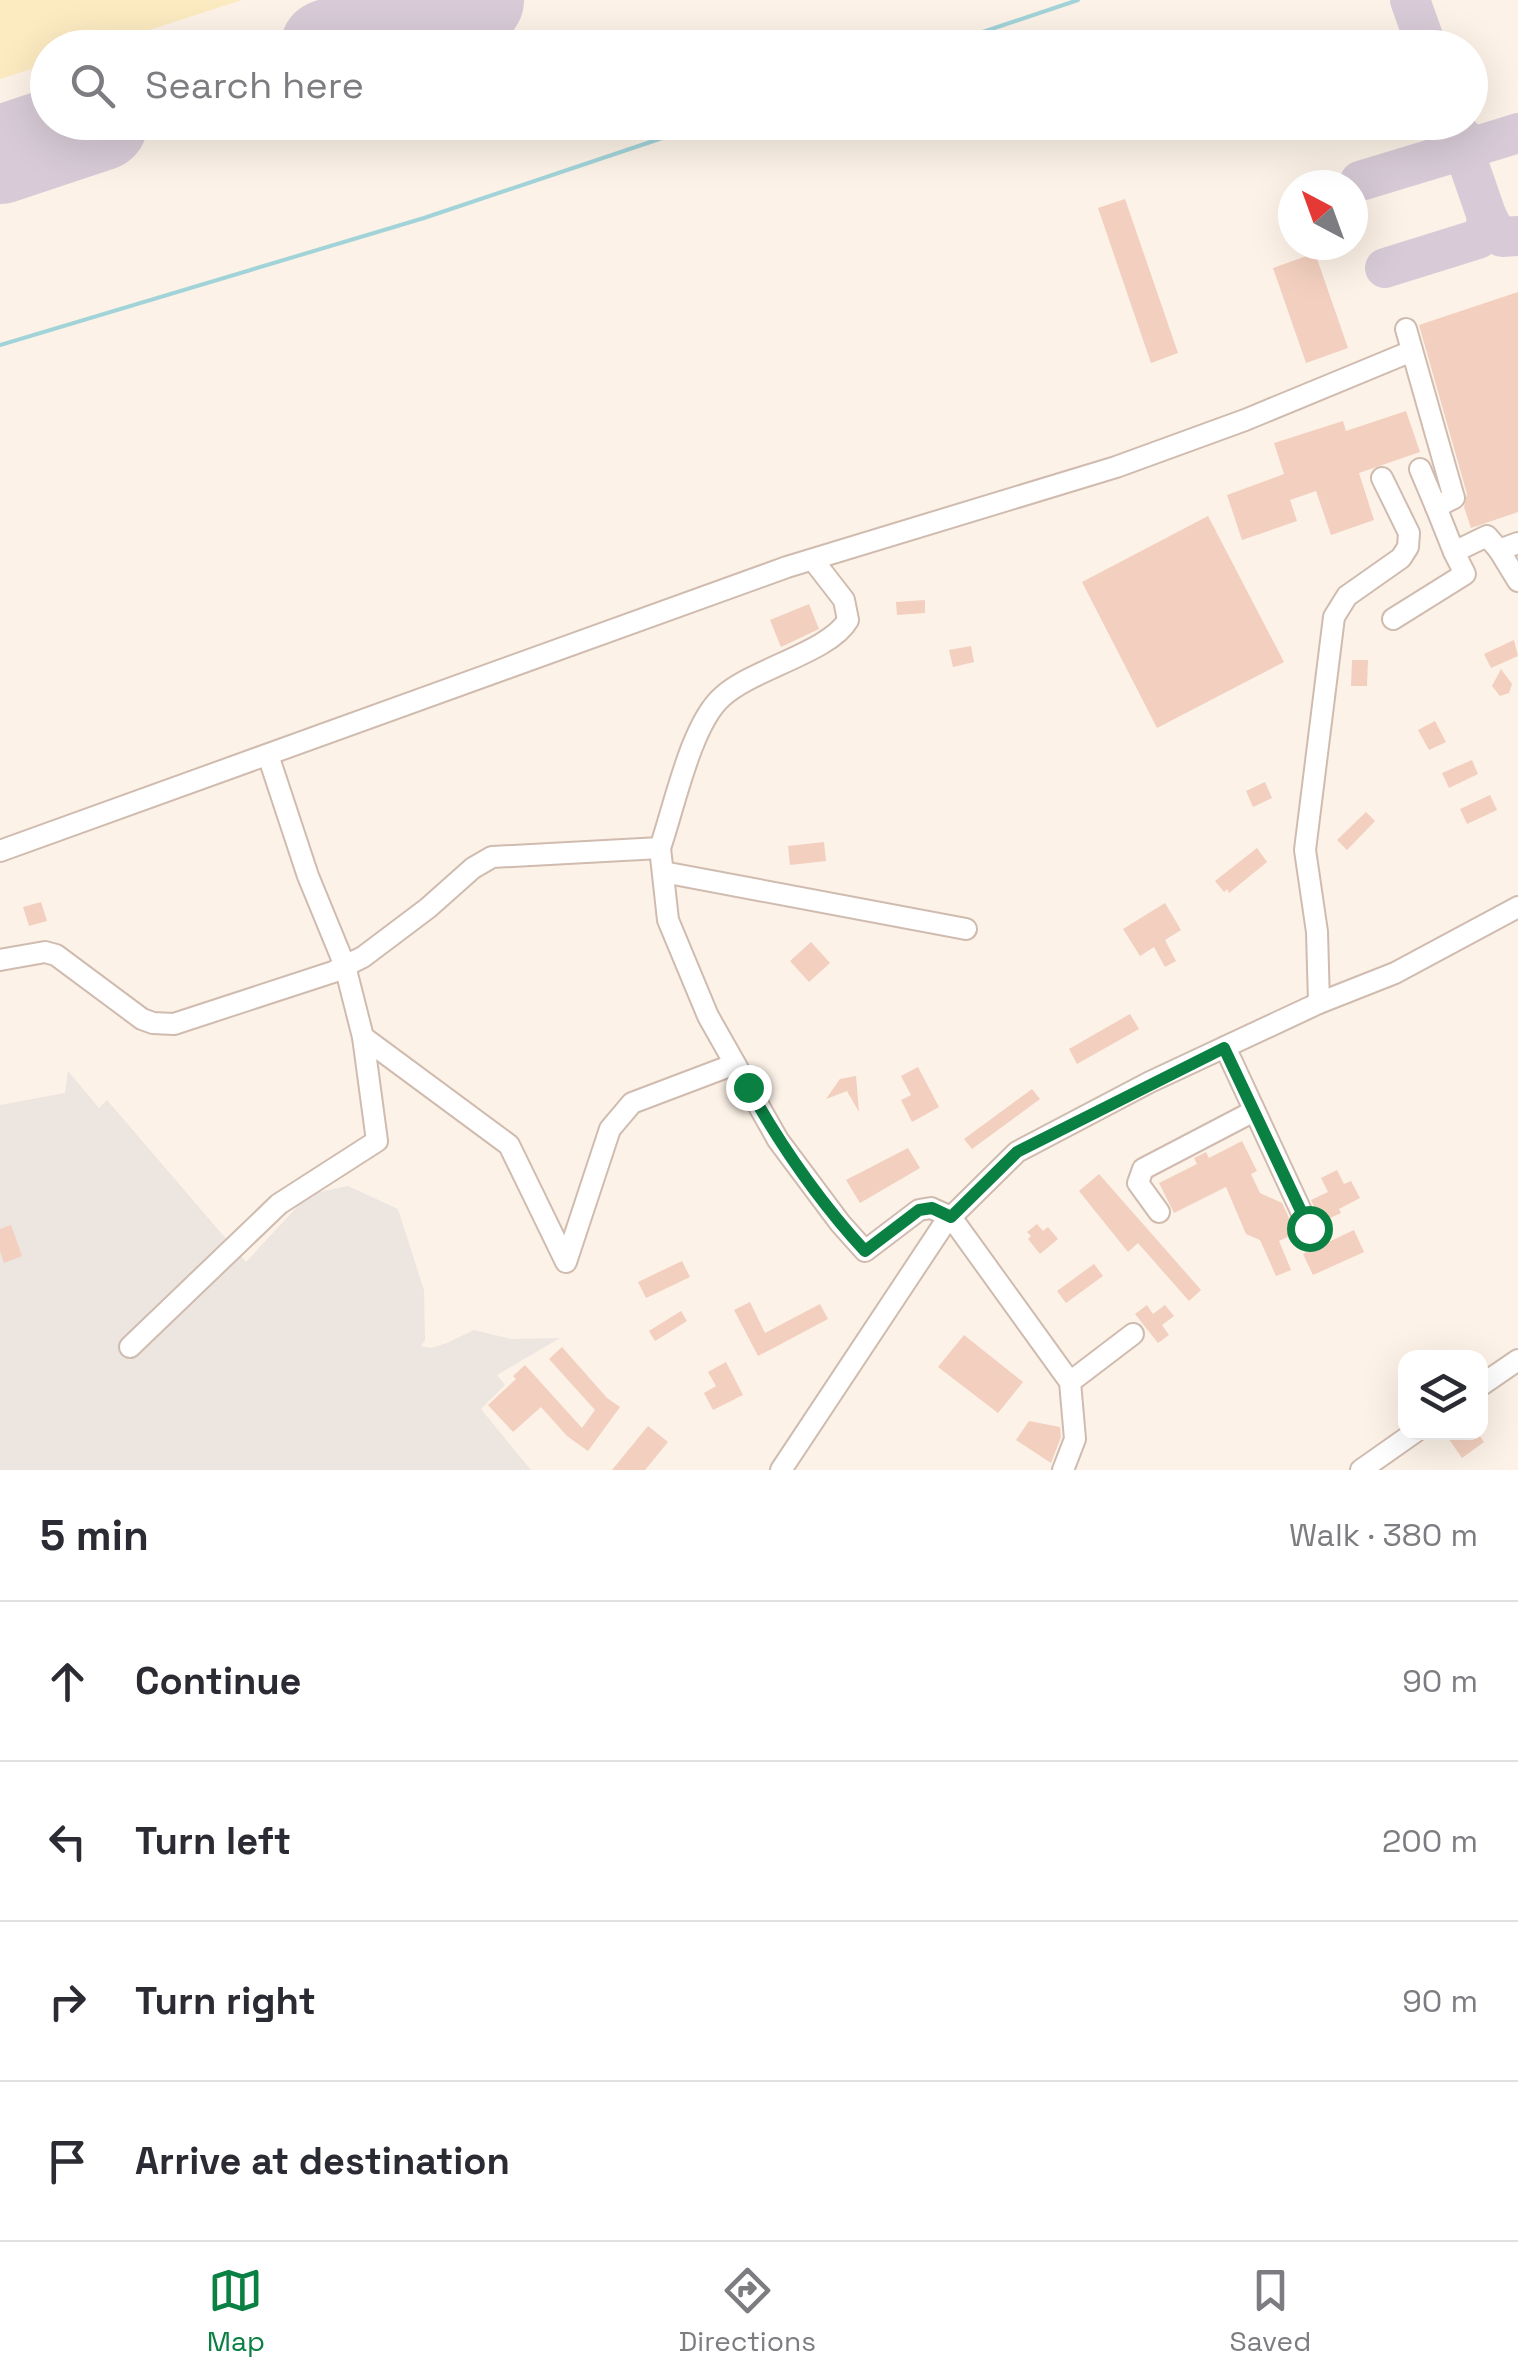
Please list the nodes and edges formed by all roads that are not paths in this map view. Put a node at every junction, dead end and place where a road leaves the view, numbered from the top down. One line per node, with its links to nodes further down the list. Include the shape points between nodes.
1 (1406, 330): 2 (street)
2 (1412, 351): 5 (street, via 1454,498); 8 (street, via 1116,468)
3 (1420, 469): 5 (street)
4 (1382, 478): 19 (street, via 1409,533 1408,546 1348,596 1334,617 1305,850 1318,932)
5 (1436, 506): 7 (street)
6 (1509, 546): 7 (street, via 1487,536); 9 (street)
7 (1454, 552): 10 (street, via 1465,574)
8 (813, 560): 11 (street); 12 (street, via 844,600 848,620 835,634 718,700 698,731)
9 (1518, 581)
10 (1393, 619)
11 (268, 755): 13 (street); 18 (street)
12 (660, 848): 14 (street); 18 (street, via 492,857)
13 (0, 851)
14 (663, 872): 16 (street); 22 (street, via 668,920)
15 (1518, 907): 19 (street, via 1396,973)
16 (966, 929)
17 (0, 960): 18 (street, via 56,955 142,1018 164,1024)
18 (345, 966): 20 (street)
19 (1319, 1003): 21 (street)
20 (363, 1038): 22 (street, via 509,1145 566,1262 610,1129 632,1103); 28 (street, via 378,1141 280,1204)
21 (1224, 1048): 23 (street); 25 (street, via 1017,1152)
22 (735, 1064): 25 (street, via 778,1140 865,1251 919,1210)
23 (1254, 1111): 24 (street, via 1143,1169 1138,1183); 26 (street)
24 (1159, 1212)
25 (951, 1217): 31 (street); 33 (street)
26 (1309, 1228)
27 (1133, 1334): 31 (street)
28 (130, 1347)
29 (1518, 1360): 30 (street)
30 (1488, 1381)
31 (1070, 1382): 34 (street, via 1075,1439)
32 (1403, 1440): 35 (street)
33 (781, 1470)
34 (1064, 1470)
35 (1361, 1470)

